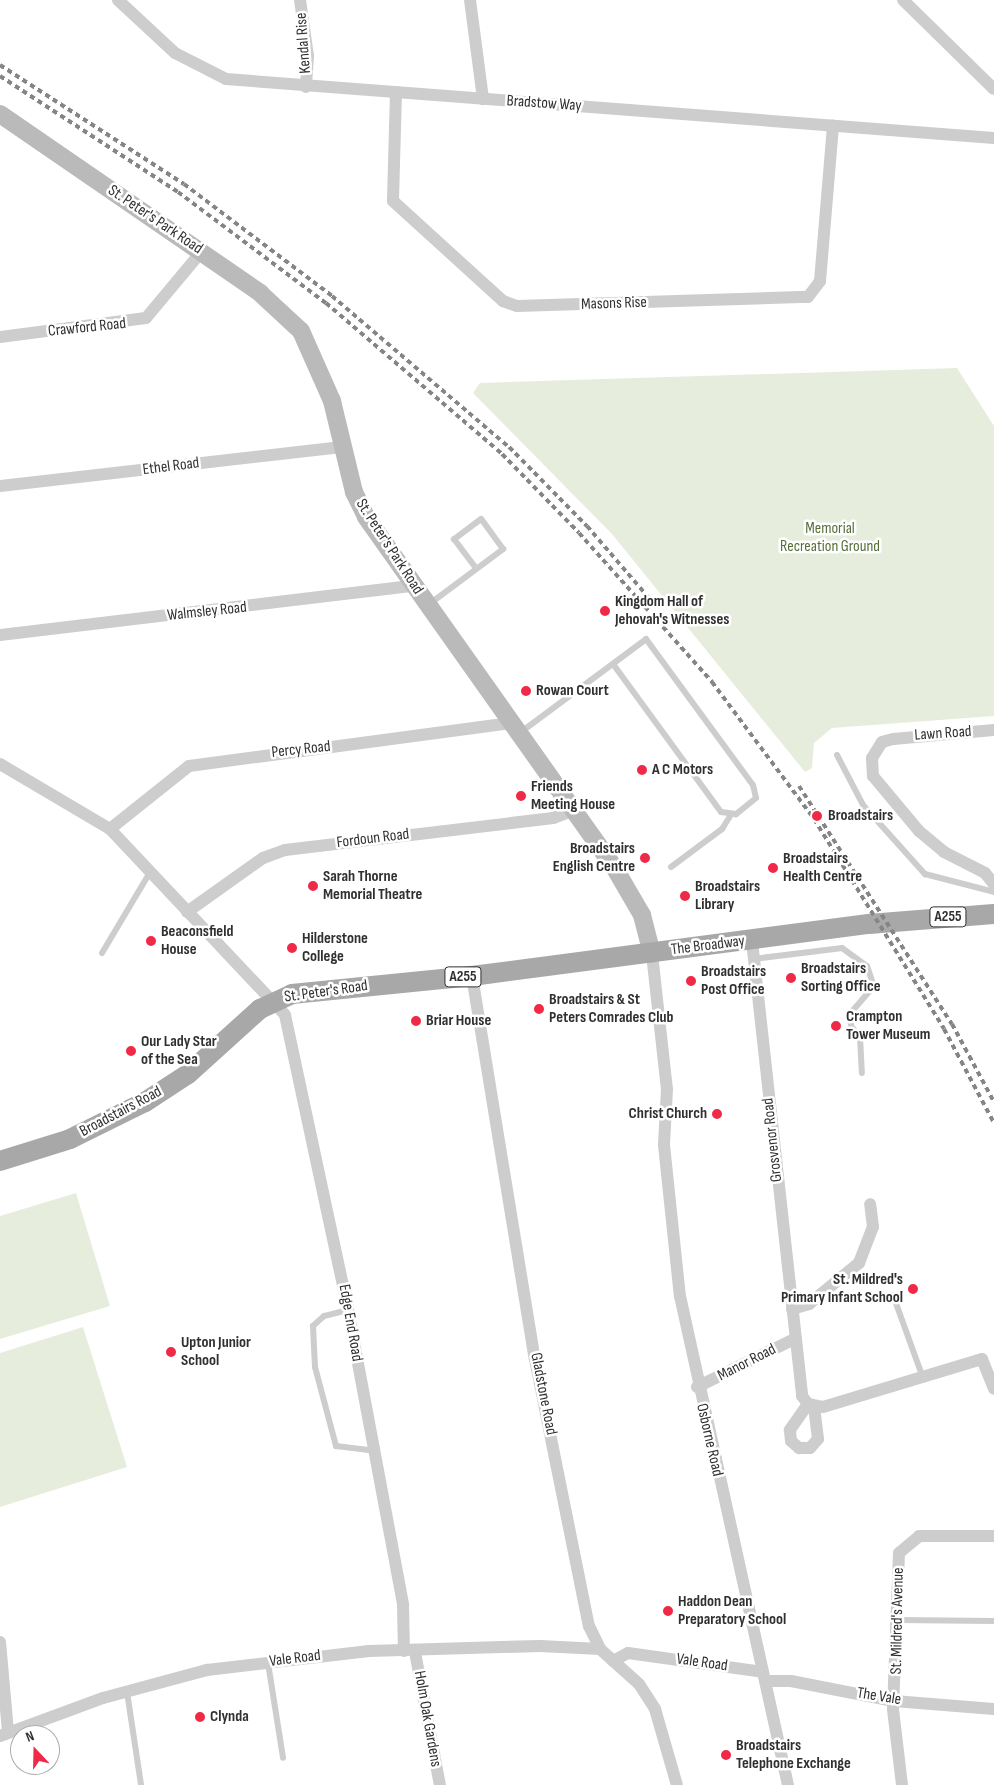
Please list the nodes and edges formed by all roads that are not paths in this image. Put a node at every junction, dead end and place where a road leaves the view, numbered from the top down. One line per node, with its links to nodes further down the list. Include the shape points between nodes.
1 (300, 0): 5 (street, Kendal Rise, via 308,56)
2 (470, 0): 8 (street)
3 (903, 0): 6 (street)
4 (120, 1): 5 (street, Bradstow Way, via 175,53 226,79)
5 (306, 87): 7 (street, Bradstow Way)
6 (994, 89)
7 (396, 92): 8 (street, Bradstow Way); 10 (street, Masons Rise, via 393,201 503,301 517,306 808,297 820,281)
8 (483, 99): 10 (street, Bradstow Way)
9 (0, 114): 12 (main road, St. Peter's Park Road)
10 (833, 126): 11 (street, Bradstow Way)
11 (994, 138)
12 (202, 251): 13 (street, Crawford Road, via 146,318); 14 (main road, St. Peter's Park Road, via 260,293 301,331 330,393)
13 (0, 337)
14 (342, 448): 15 (street, Ethel Road); 17 (main road, St. Peter's Park Road, via 366,517)
15 (0, 486)
16 (476, 568): 16 (lane, via 503,549 481,519 454,539); 18 (lane)
17 (414, 586): 18 (main road, St. Peter's Park Road); 19 (street, Walmsley Road)
18 (427, 606): 21 (main road, St. Peter's Park Road)
19 (0, 635)
20 (614, 665): 21 (lane); 26 (lane, via 721,812); 26 (lane, via 646,640 756,792 756,798)
21 (516, 728): 25 (main road, St. Peter's Park Road); 27 (street, Percy Road, via 189,766)
22 (994, 730): 30 (street, Lawn Road, via 893,739 882,742 872,758 873,776 919,831 944,852 985,872)
23 (837, 755): 31 (lane, via 863,805 924,874)
24 (0, 764): 27 (street, St. Peter's Road)
25 (575, 810): 32 (street, Fordoun Road, via 554,818 284,850 263,858); 36 (main road, St. Peter's Park Road, via 634,901 647,927)
26 (730, 816): 28 (lane, via 722,830)
27 (110, 828): 29 (street, St. Peter's Road)
28 (672, 867)
29 (150, 872): 32 (street, St. Peter's Road); 35 (lane)
30 (994, 884)
31 (994, 892)
32 (187, 912): 38 (street, St. Peter's Road)
33 (994, 914): 34 (main road, The Broadway / A255, via 869,924)
34 (753, 950): 36 (main road, The Broadway / A255); 39 (lane, via 842,948 866,966 874,986 850,1014 851,1026 860,1037); 44 (street, Grosvenor Road)
35 (102, 953)
36 (652, 954): 37 (main road, St. Peter's Road / A255); 40 (street, The Broadway)
37 (472, 976): 38 (main road, St. Peter's Road / A255); 55 (street, Gladstone Road, via 535,1359 589,1626)
38 (274, 1000): 41 (main road, Broadstairs Road, via 188,1074 146,1102 70,1139); 45 (street, Edge End Road, via 293,1040)
39 (862, 1073)
40 (667, 1089): 48 (street, Osborne Road, via 665,1154 680,1296)
41 (0, 1161)
42 (870, 1204): 44 (street, via 873,1227 859,1263 809,1304)
43 (894, 1295): 47 (lane)
44 (792, 1309): 46 (street, Grosvenor Road)
45 (348, 1310): 50 (street, Edge End Road); 50 (lane, via 324,1316 313,1326 316,1367 336,1446)
46 (796, 1338): 47 (street, via 802,1396 811,1405); 48 (street, Manor Road)
47 (922, 1375): 49 (street, via 982,1358)
48 (697, 1387): 59 (street, Osborne Road)
49 (994, 1389)
50 (371, 1450): 56 (street, Edge End Road)
51 (994, 1536): 52 (street, St. Mildred's Avenue, via 919,1536 905,1544 898,1559)
52 (898, 1620): 53 (lane); 61 (street, St. Mildred's Avenue)
53 (994, 1621)
54 (0, 1642): 63 (street)
55 (600, 1649): 56 (street, Vale Road, via 540,1646); 57 (street, Gladstone Road)
56 (410, 1652): 58 (street, Vale Road, via 369,1651); 66 (street, Holm Oak Gardens)
57 (613, 1661): 59 (street, Vale Road, via 628,1653); 67 (street, Gladstone Road, via 639,1684 654,1709)
58 (268, 1662): 60 (street, Vale Road, via 207,1670); 64 (lane)
59 (764, 1676): 61 (street, The Vale); 68 (street, Osborne Road)
60 (127, 1692): 63 (street, Vale Road); 65 (lane)
61 (894, 1701): 62 (street, The Vale); 69 (street, St. Mildred's Avenue)
62 (994, 1709)
63 (4, 1734)
64 (283, 1758)
65 (141, 1785)
66 (440, 1785)
67 (677, 1785)
68 (788, 1785)
69 (902, 1785)

